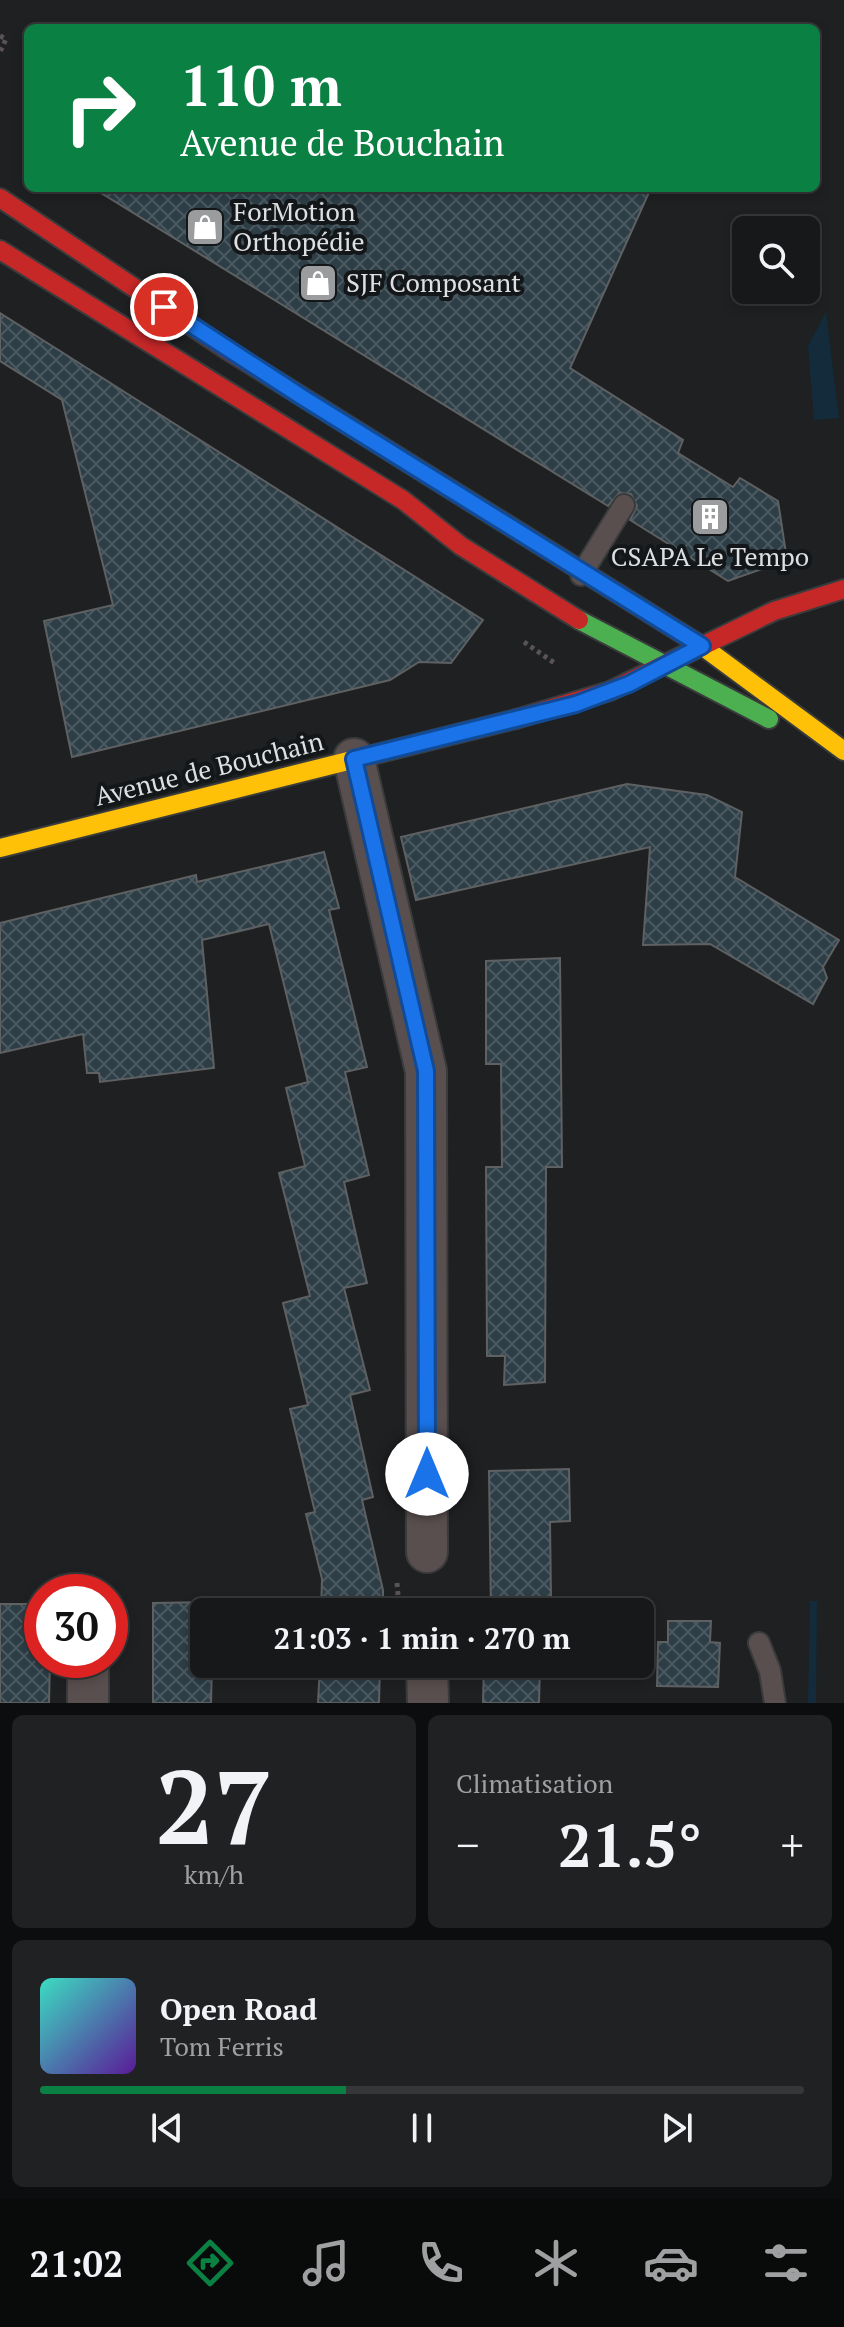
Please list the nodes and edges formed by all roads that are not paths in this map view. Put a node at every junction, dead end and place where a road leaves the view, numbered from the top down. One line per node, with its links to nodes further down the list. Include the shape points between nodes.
1 (0, 198): 4 (main road, via 229,351)
2 (0, 250): 6 (main road, via 403,500 461,546)
3 (624, 505): 4 (lane)
4 (583, 572): 6 (lane); 7 (main road)
5 (844, 589): 7 (main road, Avenue de Bouchain, via 775,609)
6 (557, 607): 8 (main road)
7 (702, 646): 8 (main road, Avenue de Bouchain); 9 (main road)
8 (663, 666): 9 (main road); 10 (main road, Avenue de Bouchain, via 576,704)
9 (844, 753)
10 (354, 759): 11 (main road, Avenue de Bouchain); 12 (street, via 426,1071)
11 (0, 848)
12 (427, 1552)
13 (759, 1643): 18 (lane)
14 (88, 1678): 16 (street)
15 (427, 1678): 17 (street)
16 (88, 1703)
17 (428, 1703)
18 (775, 1703)

